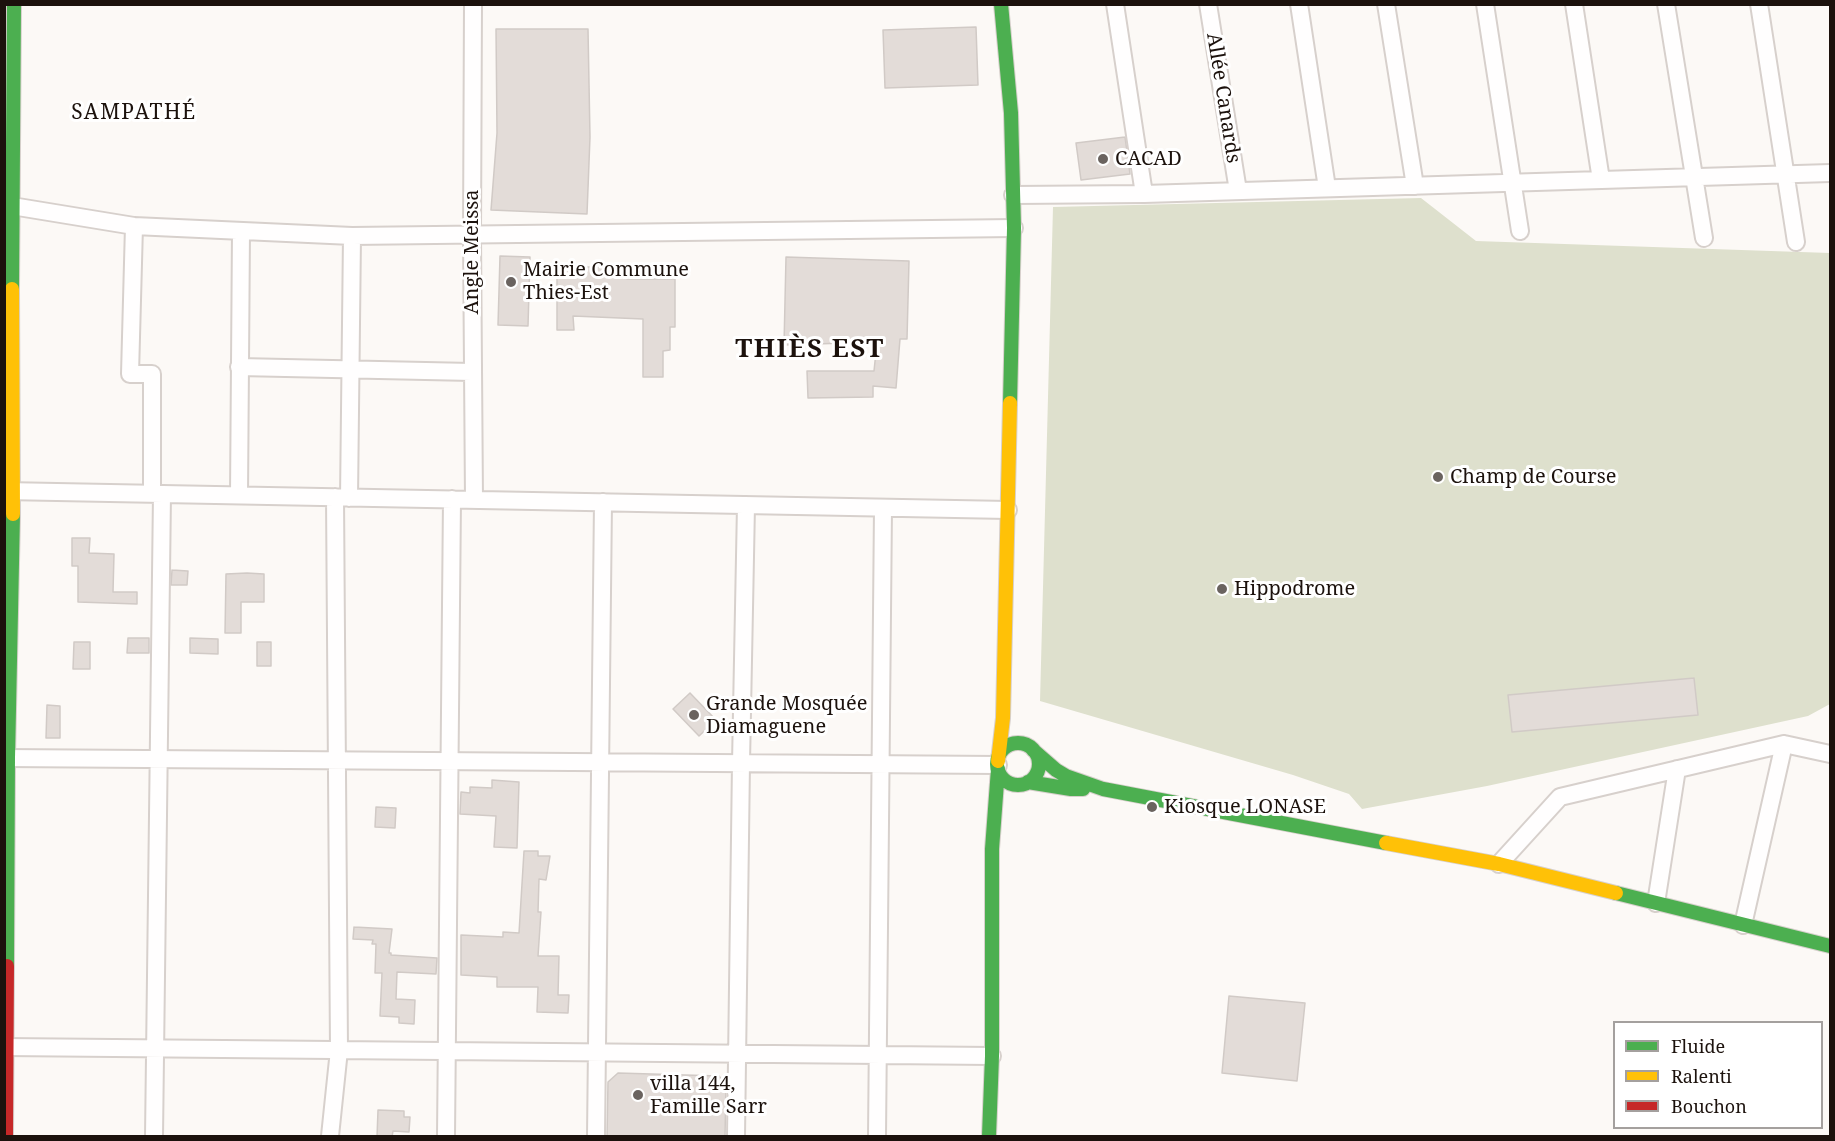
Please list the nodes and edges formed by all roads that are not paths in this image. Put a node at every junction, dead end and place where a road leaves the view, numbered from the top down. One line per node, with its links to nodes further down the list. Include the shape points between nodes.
1 (14, 4): 22 (main road)
2 (473, 4): 27 (street, Angle Meissa)
3 (1001, 4): 21 (main road, via 1011,113)
4 (1115, 4): 20 (street)
5 (1208, 4): 19 (street, Allée Canards)
6 (1299, 4): 18 (street)
7 (1386, 4): 17 (street)
8 (1485, 4): 16 (street)
9 (1574, 4): 15 (street)
10 (1666, 4): 14 (street)
11 (1759, 4): 13 (street)
12 (1830, 173): 13 (street)
13 (1785, 174): 14 (street); 30 (street)
14 (1694, 177): 15 (street); 29 (street)
15 (1601, 180): 16 (street)
16 (1513, 183): 17 (street); 26 (street)
17 (1415, 186): 18 (street)
18 (1327, 188): 19 (street)
19 (1238, 191): 20 (street)
20 (1144, 194): 21 (street)
21 (1013, 195): 24 (main road)
22 (12, 206): 23 (street); 34 (main road)
23 (134, 226): 25 (street); 35 (street, via 130,374 152,374)
24 (1014, 228): 27 (street); 43 (main road)
25 (241, 231): 28 (street); 31 (street)
26 (1520, 231)
27 (472, 235): 28 (street); 33 (street, Angle Meissa)
28 (352, 236): 32 (street)
29 (1704, 238)
30 (1796, 242)
31 (239, 367): 32 (street); 36 (street)
32 (350, 370): 33 (street); 37 (street)
33 (472, 372): 39 (street, Angle Meissa)
34 (9, 491): 35 (street); 48 (main road)
35 (157, 494): 36 (street); 49 (street)
36 (239, 495): 37 (street)
37 (342, 497): 38 (street); 50 (street)
38 (452, 500): 39 (street); 51 (street)
39 (474, 500): 40 (street)
40 (603, 502): 41 (street); 52 (street)
41 (746, 505): 42 (street); 53 (street)
42 (883, 508): 43 (street); 54 (street)
43 (1008, 510): 44 (main road)
44 (1003, 687): 46 (main road); 55 (main road)
45 (1784, 744): 47 (street); 56 (street); 62 (street)
46 (1030, 748): 55 (main road, via 1021,743 1006,747 1000,753); 57 (main road, via 1066,776); 58 (main road, via 1039,763 1034,777)
47 (1830, 754)
48 (6, 758): 49 (street); 64 (main road)
49 (158, 759): 50 (street); 65 (street)
50 (337, 760): 51 (street); 66 (street)
51 (450, 761): 52 (street); 67 (street)
52 (600, 762): 53 (street); 68 (street)
53 (741, 763): 54 (street); 69 (street)
54 (881, 764): 55 (street); 70 (street)
55 (998, 765): 58 (main road); 59 (main road)
56 (1677, 769): 60 (street, via 1560,796); 61 (street)
57 (1103, 789): 58 (main road); 60 (main road)
58 (1018, 792): 59 (main road)
59 (992, 849): 71 (main road)
60 (1499, 864): 61 (main road)
61 (1656, 903): 62 (main road)
62 (1743, 925): 63 (main road)
63 (1830, 946)
64 (6, 1047): 65 (street); 72 (main road)
65 (155, 1048): 66 (street); 73 (street)
66 (339, 1050): 67 (street); 74 (street)
67 (447, 1051): 68 (street); 75 (street)
68 (597, 1052): 69 (street); 76 (street)
69 (737, 1053): 70 (street); 77 (street)
70 (878, 1055): 71 (street); 78 (street)
71 (992, 1056): 79 (main road)
72 (6, 1137)
73 (154, 1137)
74 (330, 1137)
75 (446, 1137)
76 (596, 1137)
77 (736, 1137)
78 (877, 1137)
79 (989, 1137)

